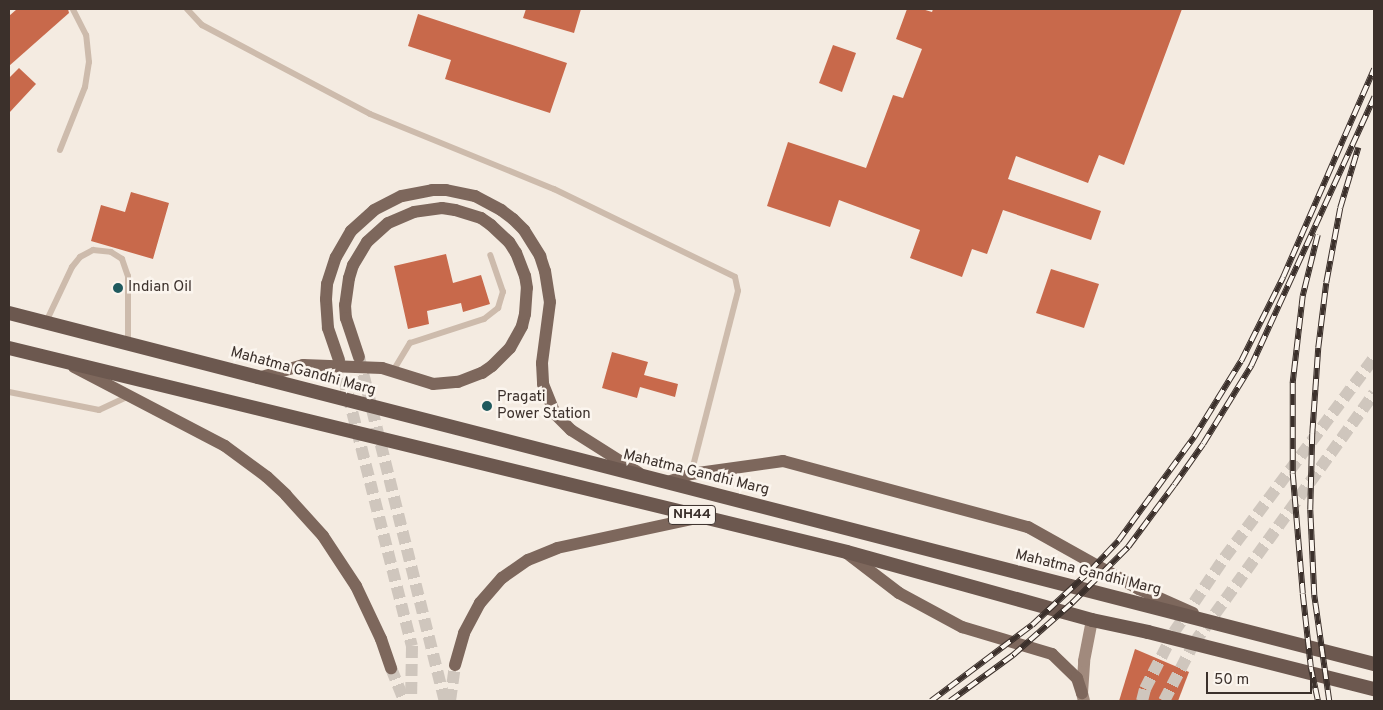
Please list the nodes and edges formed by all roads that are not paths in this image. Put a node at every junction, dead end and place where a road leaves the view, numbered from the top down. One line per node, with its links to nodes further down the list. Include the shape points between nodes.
1 (73, 9): 3 (lane, via 86,35 89,62 85,87)
2 (187, 9): 16 (lane, via 202,25 370,114 554,190 735,277 738,291)
3 (60, 150)
4 (490, 255): 12 (lane, via 503,292 498,308 484,319 410,343)
5 (9, 313): 6 (highway, Mahatma Gandhi Marg / NH44)
6 (46, 322): 7 (highway, Mahatma Gandhi Marg / NH44); 7 (lane, via 80,257 93,250 111,252 122,259 128,276)
7 (128, 342): 13 (highway, Mahatma Gandhi Marg / NH44)
8 (9, 348): 11 (highway, NH44)
9 (359, 357): 12 (main road, via 346,318 346,291 353,265 367,242 388,224 414,212 442,208 481,218 509,242 523,270 527,301 517,337 492,366 458,382 433,384)
10 (339, 360): 17 (main road, via 328,328 327,284 336,257 352,231 374,210 402,196 432,190 475,196 513,219 540,256 550,302 542,379 555,414 570,430)
11 (63, 361): 15 (main road); 19 (highway, NH44)
12 (393, 371): 13 (main road, via 303,365)
13 (258, 378): 17 (highway, Mahatma Gandhi Marg / NH44)
14 (9, 392): 15 (lane, via 99,410)
15 (130, 396): 25 (main road, via 225,446 267,477 304,513 356,586)
16 (690, 474): 18 (main road); 22 (main road, via 783,461 1028,528 1139,590)
17 (644, 476): 18 (highway, Mahatma Gandhi Marg / NH44)
18 (668, 482): 22 (highway, Mahatma Gandhi Marg)
19 (702, 517): 20 (highway, NH44); 24 (main road, via 557,548 528,560 502,578 480,603 464,633)
20 (847, 552): 21 (highway, NH44); 27 (main road, via 899,593 962,627 1052,654 1077,678)
21 (1092, 620): 26 (highway, NH44); 27 (main road, via 1084,661)
22 (1223, 626): 23 (highway, Mahatma Gandhi Marg)
23 (1372, 663)
24 (455, 665)
25 (391, 668)
26 (1374, 689)
27 (1083, 697)

